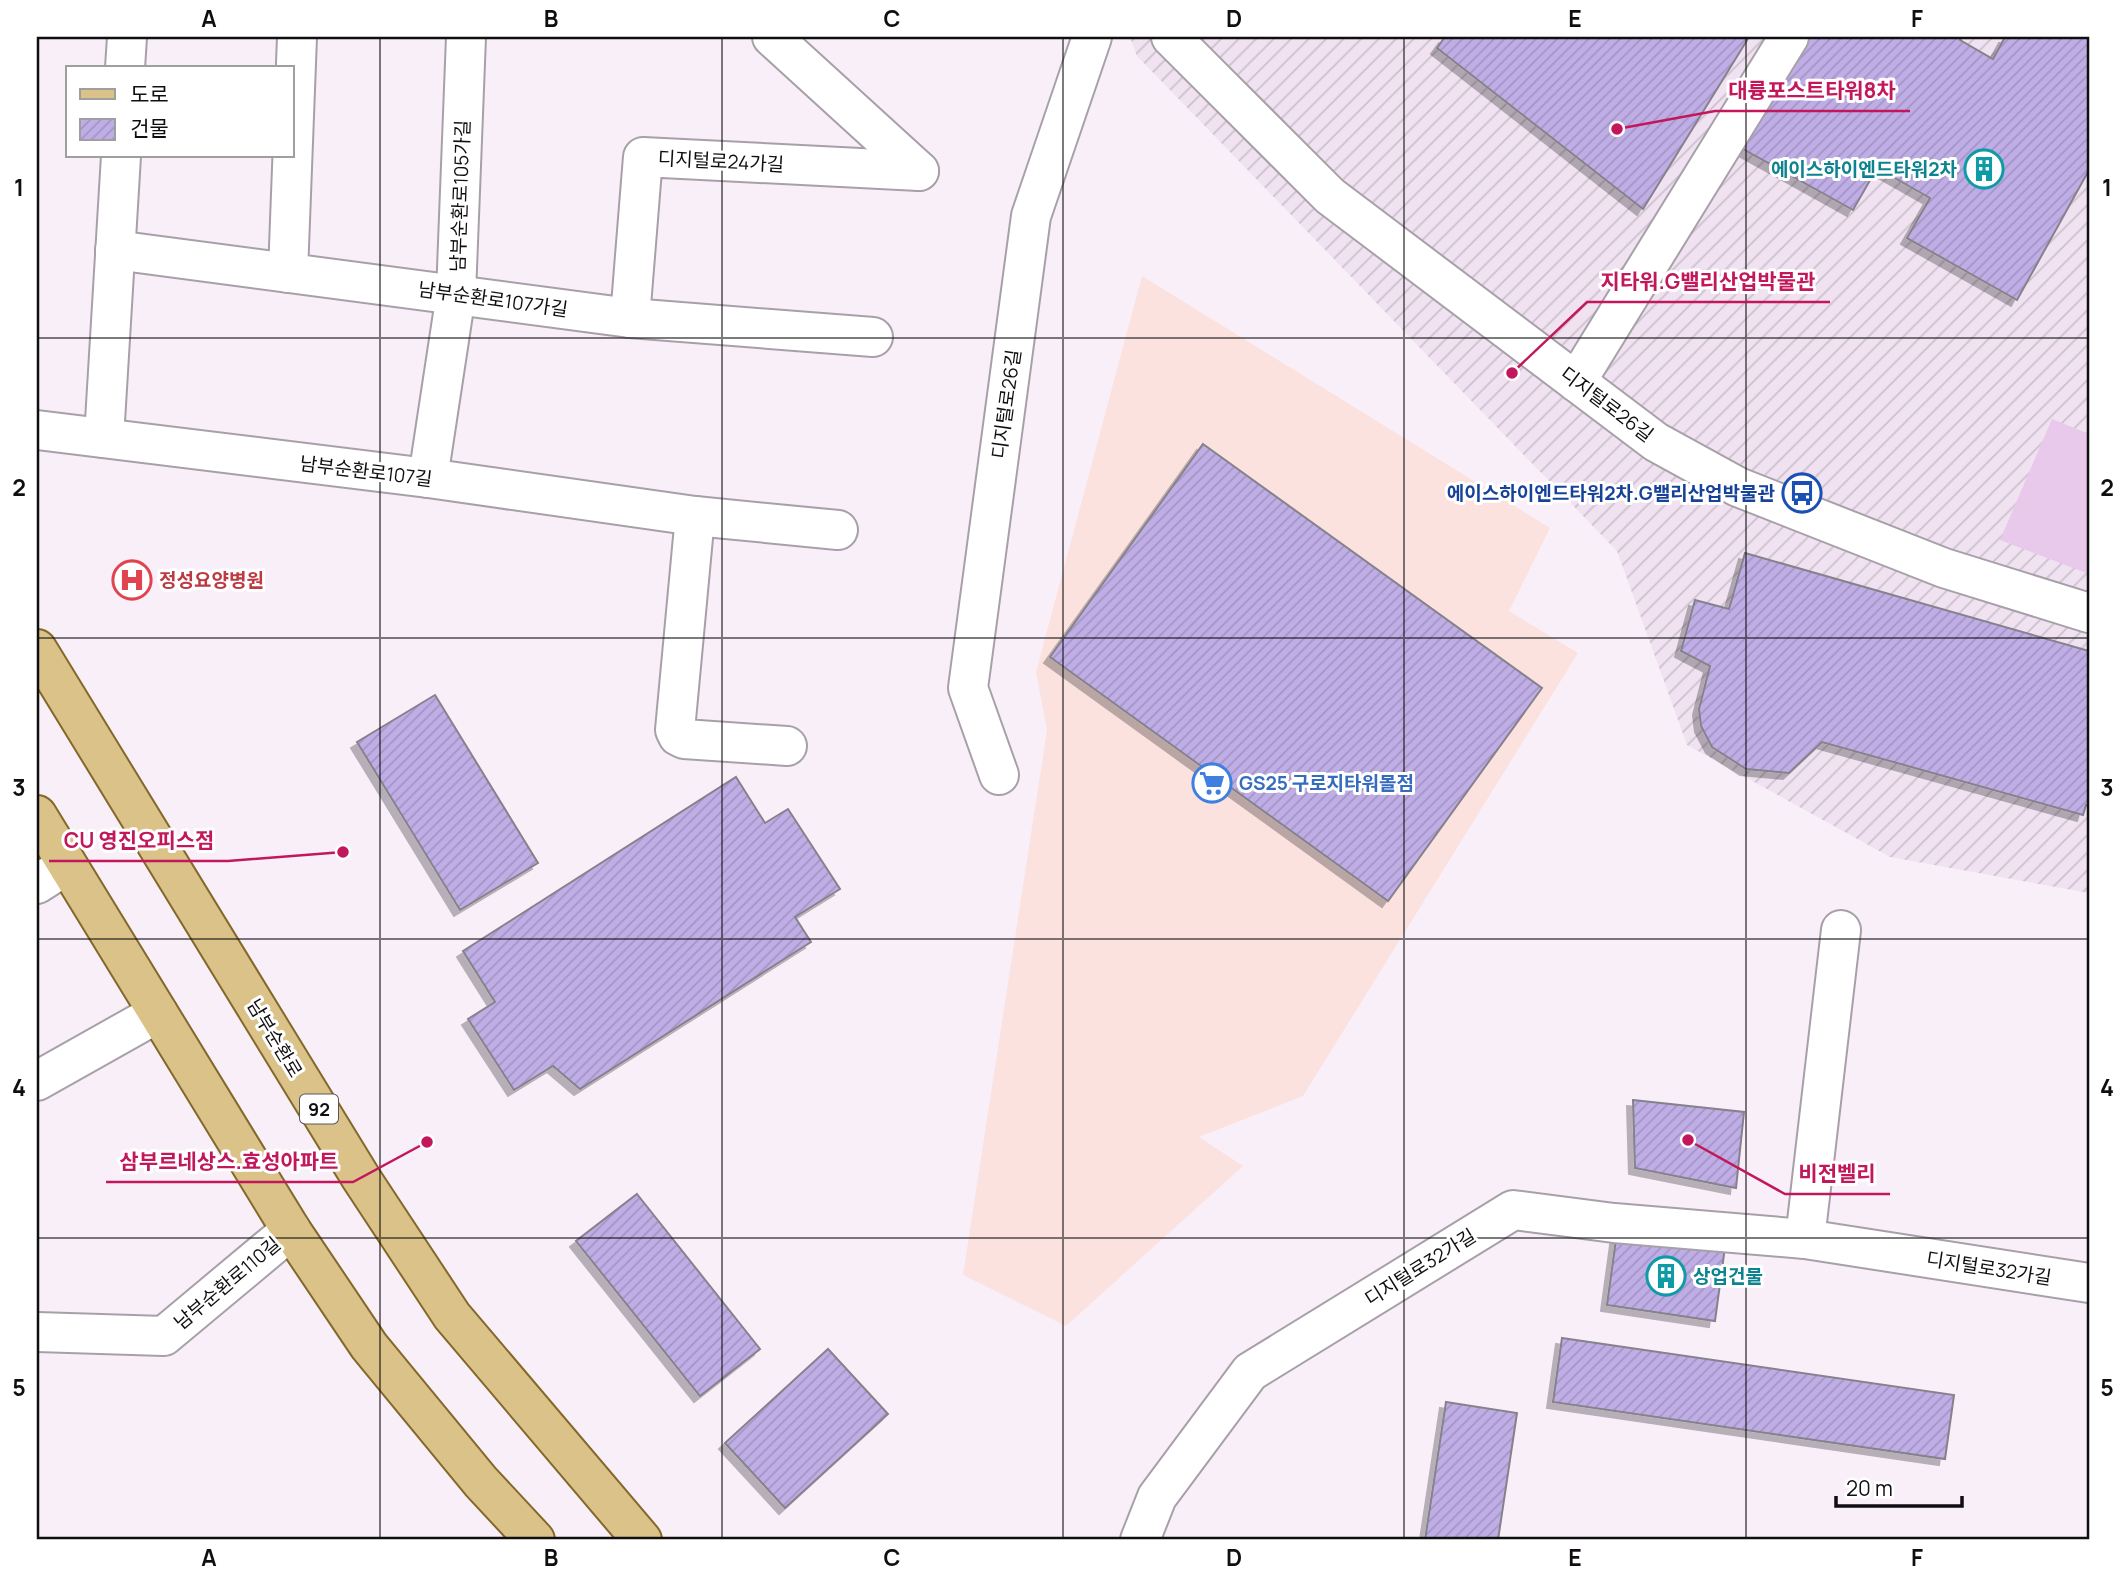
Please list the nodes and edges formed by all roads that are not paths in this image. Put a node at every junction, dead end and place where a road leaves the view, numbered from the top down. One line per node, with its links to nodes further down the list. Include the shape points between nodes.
1 (127, 37): 8 (street)
2 (297, 37): 9 (street)
3 (466, 37): 14 (street, 남부순환로105가길)
4 (772, 37): 15 (street, 디지털로24가길, via 919,171 643,157)
5 (1092, 37): 26 (street, 디지털로26길, via 1031,216 968,688)
6 (1171, 37): 17 (street, 디지털로26길, via 1330,196)
7 (1789, 37): 17 (street)
8 (125, 66)
9 (294, 116)
10 (121, 158): 12 (street)
11 (292, 158): 13 (street)
12 (115, 250): 13 (street, 남부순환로107가길); 19 (street)
13 (288, 273): 14 (street, 남부순환로107가길)
14 (456, 294): 15 (street, 남부순환로107가길); 20 (street, 남부순환로105가길)
15 (629, 318): 16 (street, 남부순환로107가길)
16 (873, 337)
17 (1576, 382): 23 (street, 디지털로26길, via 1656,442 1738,487 1944,568)
18 (37, 430): 19 (street, 남부순환로107길)
19 (104, 438): 20 (street, 남부순환로107길)
20 (428, 478): 21 (street, 남부순환로107길)
21 (695, 516): 22 (street, 남부순환로107길); 25 (street, via 675,730 684,739)
22 (838, 530)
23 (2089, 613)
24 (37, 649): 37 (main road, 남부순환로 / 92, via 361,1178 452,1316)
25 (787, 746)
26 (999, 775)
27 (37, 815): 28 (main road)
28 (52, 874): 30 (main road)
29 (1841, 930): 33 (street)
30 (158, 1013): 31 (street); 32 (main road)
31 (37, 1081)
32 (291, 1230): 35 (street, 남부순환로110길, via 164,1336); 36 (main road, via 369,1346)
33 (1805, 1239): 34 (street, 디지털로32가길); 38 (street, 디지털로32가길, via 1513,1210 1250,1373 1157,1497)
34 (2089, 1283)
35 (37, 1332)
36 (535, 1540)
37 (642, 1540)
38 (1140, 1540)

